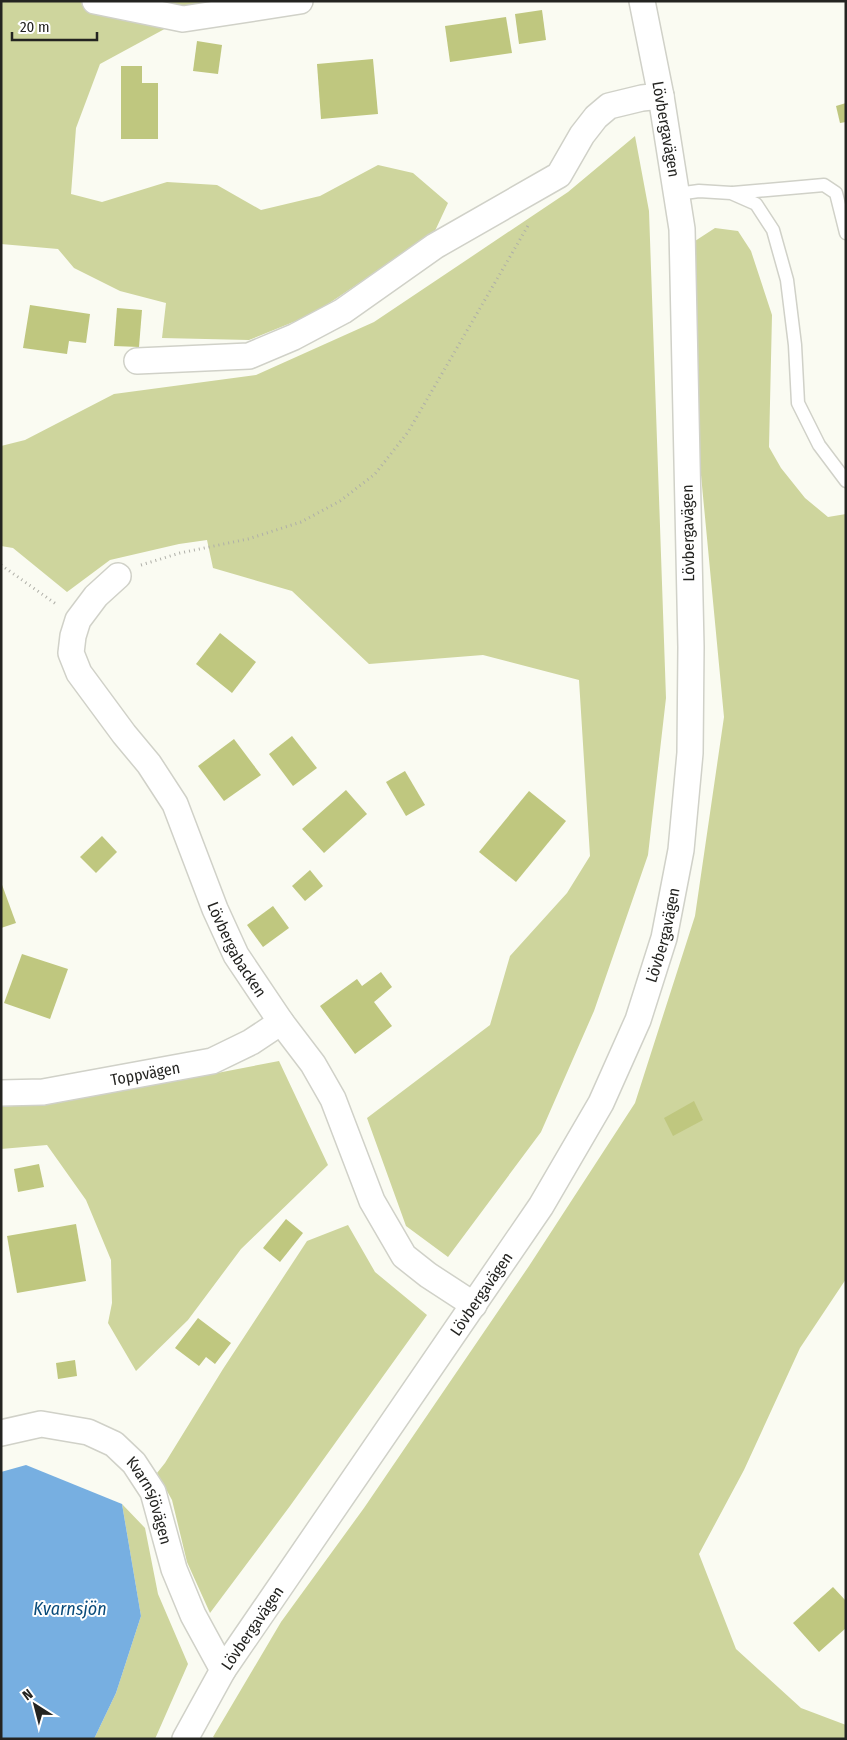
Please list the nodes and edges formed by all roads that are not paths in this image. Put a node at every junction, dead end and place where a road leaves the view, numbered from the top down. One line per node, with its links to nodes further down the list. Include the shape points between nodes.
1 (96, 1): 2 (street, via 183,19)
2 (300, 1)
3 (642, 1): 4 (street, Lövbergavägen)
4 (661, 96): 6 (street, Lövbergavägen); 8 (street, via 610,106 596,116 559,175 435,246 343,311 294,337 249,356)
5 (731, 193): 6 (lane, via 699,191); 7 (lane, via 824,185 836,193); 9 (lane, via 756,204 773,230 787,280 796,345 798,402 819,445)
6 (677, 194): 13 (street, Lövbergavägen, via 682,229 691,647 690,753 681,850 664,938 638,1020 601,1103 541,1206)
7 (846, 233)
8 (137, 361)
9 (846, 481)
10 (118, 576): 11 (street, Lövbergabacken, via 96,596 78,620 72,636 71,653 79,672 175,804 236,955)
11 (281, 1022): 12 (street, Toppvägen, via 251,1042 212,1061 43,1092); 13 (street, Lövbergabacken, via 313,1064 333,1099 372,1201 404,1256)
12 (1, 1093)
13 (474, 1305): 15 (street, Lövbergavägen)
14 (1, 1433): 15 (street, Kvarnsjövägen, via 41,1424 88,1432 114,1444 134,1463 153,1492 174,1569 193,1615)
15 (223, 1670): 16 (street, Lövbergavägen)
16 (185, 1739)

